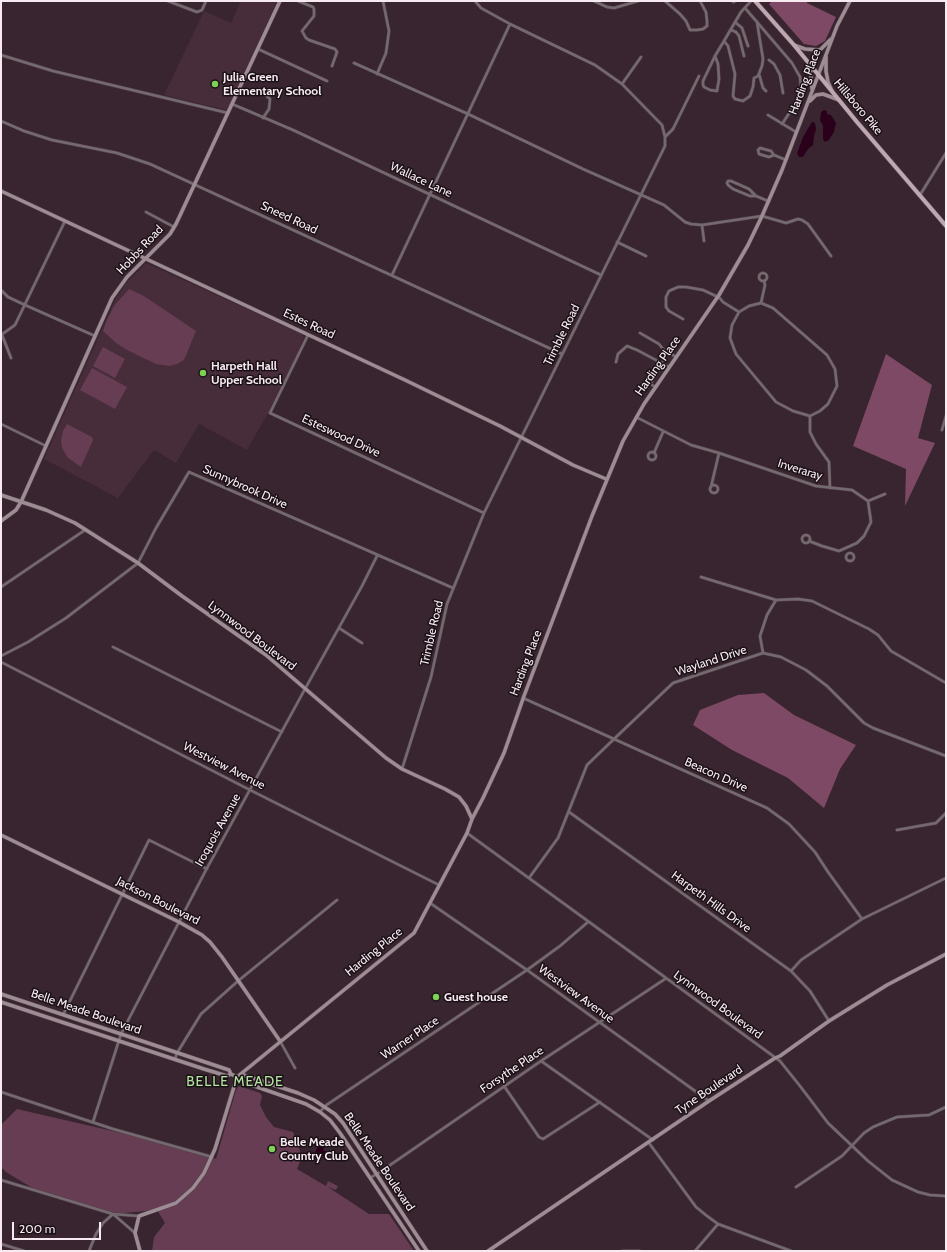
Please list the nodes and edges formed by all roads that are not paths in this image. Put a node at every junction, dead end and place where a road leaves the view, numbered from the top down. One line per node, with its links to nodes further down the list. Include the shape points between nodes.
1 (168, 1): 2 (street, via 197,12 202,10)
2 (206, 1)
3 (280, 1): 23 (main road, Hobbs Road)
4 (298, 1): 32 (street, via 314,9 314,16 302,31 306,38 337,52)
5 (382, 1): 34 (street, via 389,31 386,53)
6 (475, 1): 17 (street, via 481,8)
7 (594, 1): 8 (street, via 614,8)
8 (638, 1)
9 (665, 1): 10 (street, via 680,14 690,30 697,30 707,26 706,12)
10 (700, 1)
11 (752, 1): 14 (street)
12 (755, 1): 21 (main road, Hillsboro Pike)
13 (850, 1): 19 (main road, Harding Place)
14 (745, 8): 15 (street); 16 (street)
15 (735, 22): 18 (street); 22 (street, via 742,28)
16 (757, 22): 33 (street, via 763,59); 52 (street, via 792,63 800,77 798,100)
17 (510, 24): 38 (street, via 596,65); 48 (street)
18 (730, 30): 20 (street); 27 (street, via 739,36)
19 (833, 37): 21 (main road, via 820,50); 24 (main road, Harding Place)
20 (724, 41): 26 (street); 33 (street, via 728,46 735,74 735,99 743,101 750,96 754,78)
21 (794, 45): 31 (main road, Hillsboro Pike)
22 (748, 46)
23 (258, 49): 37 (street); 45 (main road, Hobbs Road)
24 (826, 53): 35 (main road, Harding Place); 43 (main road, via 827,77)
25 (1, 55): 47 (street, via 53,71)
26 (715, 56): 26 (street, via 703,85 717,91 720,79)
27 (744, 56)
28 (641, 57): 38 (street)
29 (769, 60): 41 (street, via 780,75)
30 (354, 63): 34 (street)
31 (810, 64): 35 (main road, Hillsboro Pike); 42 (main road)
32 (332, 66)
33 (759, 73): 40 (street)
34 (377, 74): 48 (street)
35 (819, 75): 42 (main road, Harding Place); 43 (main road, Hillsboro Pike)
36 (699, 76): 54 (street, via 673,129)
37 (327, 81)
38 (622, 84): 54 (street, via 662,125)
39 (259, 89): 50 (street, via 270,99 269,109)
40 (766, 91)
41 (783, 93)
42 (812, 94): 46 (main road, Harding Place)
43 (834, 94): 44 (main road, Hillsboro Pike)
44 (839, 101): 46 (main road, via 823,94 816,95); 62 (main road, Hillsboro Pike)
45 (232, 104): 47 (main road, Hobbs Road); 50 (street, Wallace Lane)
46 (808, 104): 53 (main road, Harding Place)
47 (228, 113): 58 (main road, Hobbs Road)
48 (468, 114): 60 (street); 61 (street)
49 (768, 115): 52 (street)
50 (263, 118): 60 (street, Wallace Lane)
51 (1, 121): 58 (street, Sneed Road, via 52,140 128,156)
52 (782, 124): 53 (street)
53 (797, 133): 57 (main road, Harding Place)
54 (665, 137): 61 (street, Trimble Road, via 665,146)
55 (946, 153): 62 (street)
56 (774, 155): 56 (street, via 771,151 758,148 759,154 769,157); 57 (street)
57 (786, 160): 64 (main road, Harding Place)
58 (196, 184): 70 (main road, Hobbs Road); 76 (street, Sneed Road)
59 (1, 191): 67 (main road, Estes Road)
60 (430, 194): 76 (street); 77 (street, Wallace Lane)
61 (641, 194): 68 (street, via 664,205 685,222); 72 (street, Trimble Road)
62 (920, 195): 69 (main road, Hillsboro Pike)
63 (756, 196): 63 (street, via 733,189 727,183 731,181 749,189); 64 (street)
64 (768, 201): 66 (main road, Harding Place)
65 (146, 212): 70 (street)
66 (762, 216): 68 (street); 74 (street, via 786,223 802,220 808,224); 80 (main road, Harding Place)
67 (65, 221): 75 (main road, Estes Road); 82 (street)
68 (702, 225): 71 (street)
69 (946, 226)
70 (174, 227): 75 (main road, Hobbs Road)
71 (704, 241)
72 (617, 242): 73 (street); 77 (street, Trimble Road)
73 (646, 256)
74 (831, 256)
75 (144, 258): 86 (main road, Estes Road); 88 (main road, Hobbs Road, via 112,298)
76 (392, 275): 89 (street, Sneed Road)
77 (601, 275): 89 (street, Trimble Road)
78 (764, 281): 81 (street)
79 (1, 290): 82 (street, via 8,297)
80 (718, 296): 83 (street); 84 (street, via 686,287 669,291 666,307); 91 (main road, Harding Place)
81 (761, 303): 83 (street); 97 (street, via 773,308 826,355 835,368 837,386 828,404)
82 (25, 305): 87 (street, via 15,325); 88 (street)
83 (739, 312): 97 (street, via 732,325 730,338 736,354 776,402)
84 (683, 319)
85 (640, 333): 91 (street)
86 (308, 334): 102 (main road, Estes Road); 113 (street, Esteswood Drive, via 270,413)
87 (1, 335): 90 (street)
88 (95, 336): 103 (main road, Hobbs Road)
89 (562, 354): 102 (street, Trimble Road)
90 (11, 358)
91 (676, 358): 94 (main road, Harding Place)
92 (616, 362): 93 (street, via 618,354 627,346)
93 (662, 362): 94 (street); 95 (street, via 650,384)
94 (670, 367): 95 (main road, Harding Place)
95 (656, 387): 96 (main road, Harding Place)
96 (636, 416): 101 (street, Inveraray); 106 (main road, Harding Place)
97 (810, 416): 108 (street, via 810,432 829,462)
98 (946, 416): 100 (street)
99 (1, 424): 103 (street)
100 (942, 430)
101 (663, 432): 104 (street); 105 (street, Inveraray, via 691,445)
102 (522, 438): 106 (main road, Estes Road); 113 (street, Trimble Road)
103 (46, 446): 112 (main road, Hobbs Road)
104 (654, 453)
105 (719, 453): 107 (street); 108 (street, Inveraray, via 816,486)
106 (606, 480): 133 (main road, Harding Place)
107 (711, 487)
108 (830, 488): 111 (street, Inveraray, via 852,490)
109 (885, 494): 111 (street)
110 (1, 495): 112 (main road, Lynnwood Boulevard)
111 (868, 501): 117 (street, via 870,522 864,536 858,543)
112 (21, 502): 114 (main road, via 16,510); 115 (main road, Lynnwood Boulevard, via 48,511)
113 (484, 513): 123 (street, Trimble Road)
114 (1, 520)
115 (85, 530): 120 (main road, Lynnwood Boulevard); 122 (street)
116 (809, 541): 117 (street, via 839,551)
117 (847, 548): 118 (street)
118 (848, 553)
119 (377, 556): 120 (street, Sunnybrook Drive, via 189,472); 123 (street, Sunnybrook Drive); 125 (street, Iroquois Avenue)
120 (138, 563): 129 (street, Sunnybrook Drive, via 66,618); 132 (main road, Lynnwood Boulevard, via 265,655)
121 (701, 577): 124 (street)
122 (1, 587)
123 (453, 588): 137 (street, Trimble Road, via 431,677)
124 (776, 600): 128 (street, via 767,615 760,636); 131 (street, via 812,601 869,629 878,635 891,651)
125 (339, 628): 126 (street); 132 (street, Iroquois Avenue)
126 (362, 643)
127 (113, 647): 134 (street)
128 (764, 653): 135 (street, Wayland Drive, via 673,683); 136 (street, Wayland Drive, via 781,657 806,670 864,723)
129 (1, 656)
130 (1, 662): 138 (street, Westview Avenue)
131 (946, 683)
132 (305, 689): 134 (street, Iroquois Avenue); 137 (main road, Lynnwood Boulevard)
133 (523, 698): 135 (street, Beacon Drive); 141 (main road, Harding Place, via 504,753)
134 (282, 732): 138 (street, Iroquois Avenue)
135 (614, 739): 139 (street, Wayland Drive, via 587,765); 152 (street, Beacon Drive, via 769,809 789,824 815,852)
136 (946, 756)
137 (402, 769): 141 (main road, Lynnwood Boulevard, via 456,796 466,806)
138 (250, 790): 145 (street, Iroquois Avenue); 148 (street, Westview Avenue)
139 (569, 812): 146 (street, Wayland Drive, via 558,838); 157 (street, Harpeth Hills Drive)
140 (946, 813): 142 (street, via 936,823)
141 (472, 819): 143 (main road, Harding Place)
142 (897, 830)
143 (467, 833): 146 (street, Lynnwood Boulevard); 148 (main road, Harding Place)
144 (1, 835): 149 (main road, Jackson Boulevard)
145 (207, 869): 149 (street, via 149,840); 153 (street, Iroquois Avenue)
146 (529, 878): 154 (street, Lynnwood Boulevard)
147 (946, 878): 152 (street)
148 (440, 885): 151 (main road, Harding Place)
149 (122, 894): 153 (main road, Jackson Boulevard); 162 (street)
150 (337, 900): 159 (street)
151 (430, 903): 156 (street, Westview Avenue); 168 (main road, Harding Place, via 414,933)
152 (862, 919): 157 (street, via 801,960)
153 (179, 922): 159 (main road, Jackson Boulevard, via 210,942); 166 (street, Iroquois Avenue)
154 (588, 922): 156 (street, Warner Place); 158 (street, Lynnwood Boulevard)
155 (946, 954): 163 (main road, Tyne Boulevard, via 887,985)
156 (527, 970): 165 (street, Westview Avenue); 180 (street, Warner Place)
157 (791, 971): 163 (street, Harpeth Hills Drive, via 810,991)
158 (665, 979): 165 (street, Forsythe Place); 170 (street, Lynnwood Boulevard)
159 (238, 981): 168 (main road, Jackson Boulevard); 169 (street, via 201,1014)
160 (1, 994): 162 (main road, Belle Meade Boulevard)
161 (1, 1002): 164 (main road, Belle Meade Boulevard)
162 (63, 1015): 164 (main road); 166 (main road, Belle Meade Boulevard)
163 (829, 1021): 170 (main road, Tyne Boulevard)
164 (61, 1022): 167 (main road, Belle Meade Boulevard)
165 (600, 1022): 172 (street, Forsythe Place); 179 (street, Westview Avenue)
166 (121, 1034): 167 (street, Iroquois Avenue); 169 (main road, Belle Meade Boulevard)
167 (119, 1041): 171 (main road, Belle Meade Boulevard); 183 (street, Iroquois Avenue)
168 (280, 1041): 173 (street, Jackson Boulevard); 175 (main road, Harding Place)
169 (177, 1052): 171 (street); 174 (main road, Belle Meade Boulevard, via 229,1070)
170 (775, 1058): 179 (main road, Tyne Boulevard); 186 (street, Lynnwood Boulevard, via 828,1123)
171 (175, 1059): 174 (main road, Belle Meade Boulevard, via 227,1076)
172 (542, 1061): 176 (street, Forsythe Place); 178 (street)
173 (295, 1068)
174 (231, 1074): 175 (main road, Belle Meade Boulevard)
175 (237, 1077): 180 (main road, Belle Meade Boulevard, via 243,1075 256,1079 298,1093); 182 (main road, Belle Meade Boulevard, via 240,1081 306,1104); 187 (main road)
176 (504, 1086): 178 (street, via 539,1138 543,1140); 188 (street, Forsythe Place)
177 (1, 1092): 183 (street)
178 (600, 1102): 184 (street)
179 (709, 1102): 184 (main road, Tyne Boulevard)
180 (325, 1106): 182 (street, Warner Place); 188 (main road, Belle Meade Boulevard, via 343,1123)
181 (946, 1107): 186 (street, via 929,1114 896,1117 873,1127)
182 (320, 1112): 189 (main road, Belle Meade Boulevard, via 340,1133)
183 (93, 1122): 187 (street)
184 (653, 1140): 185 (main road, Tyne Boulevard)
185 (649, 1143): 195 (street, via 696,1207); 203 (main road, Tyne Boulevard)
186 (852, 1146): 191 (street, via 832,1164); 192 (street, Lynnwood Boulevard, via 895,1182 918,1192)
187 (212, 1157): 194 (main road, via 199,1181 176,1203)
188 (376, 1174): 189 (street, Forsythe Place); 202 (main road, Belle Meade Boulevard)
189 (370, 1178): 201 (main road, Belle Meade Boulevard)
190 (1, 1180): 193 (street)
191 (796, 1187)
192 (946, 1196)
193 (113, 1214): 194 (street); 196 (street); 199 (street, via 103,1223)
194 (139, 1216): 196 (main road)
195 (718, 1224): 206 (street); 207 (street)
196 (135, 1233): 200 (main road)
197 (1, 1244): 198 (street)
198 (24, 1251)
199 (89, 1251)
200 (140, 1251)
201 (419, 1251)
202 (427, 1251)
203 (488, 1251)
204 (622, 1251): 205 (street)
205 (640, 1251)
206 (695, 1251)
207 (791, 1251)

